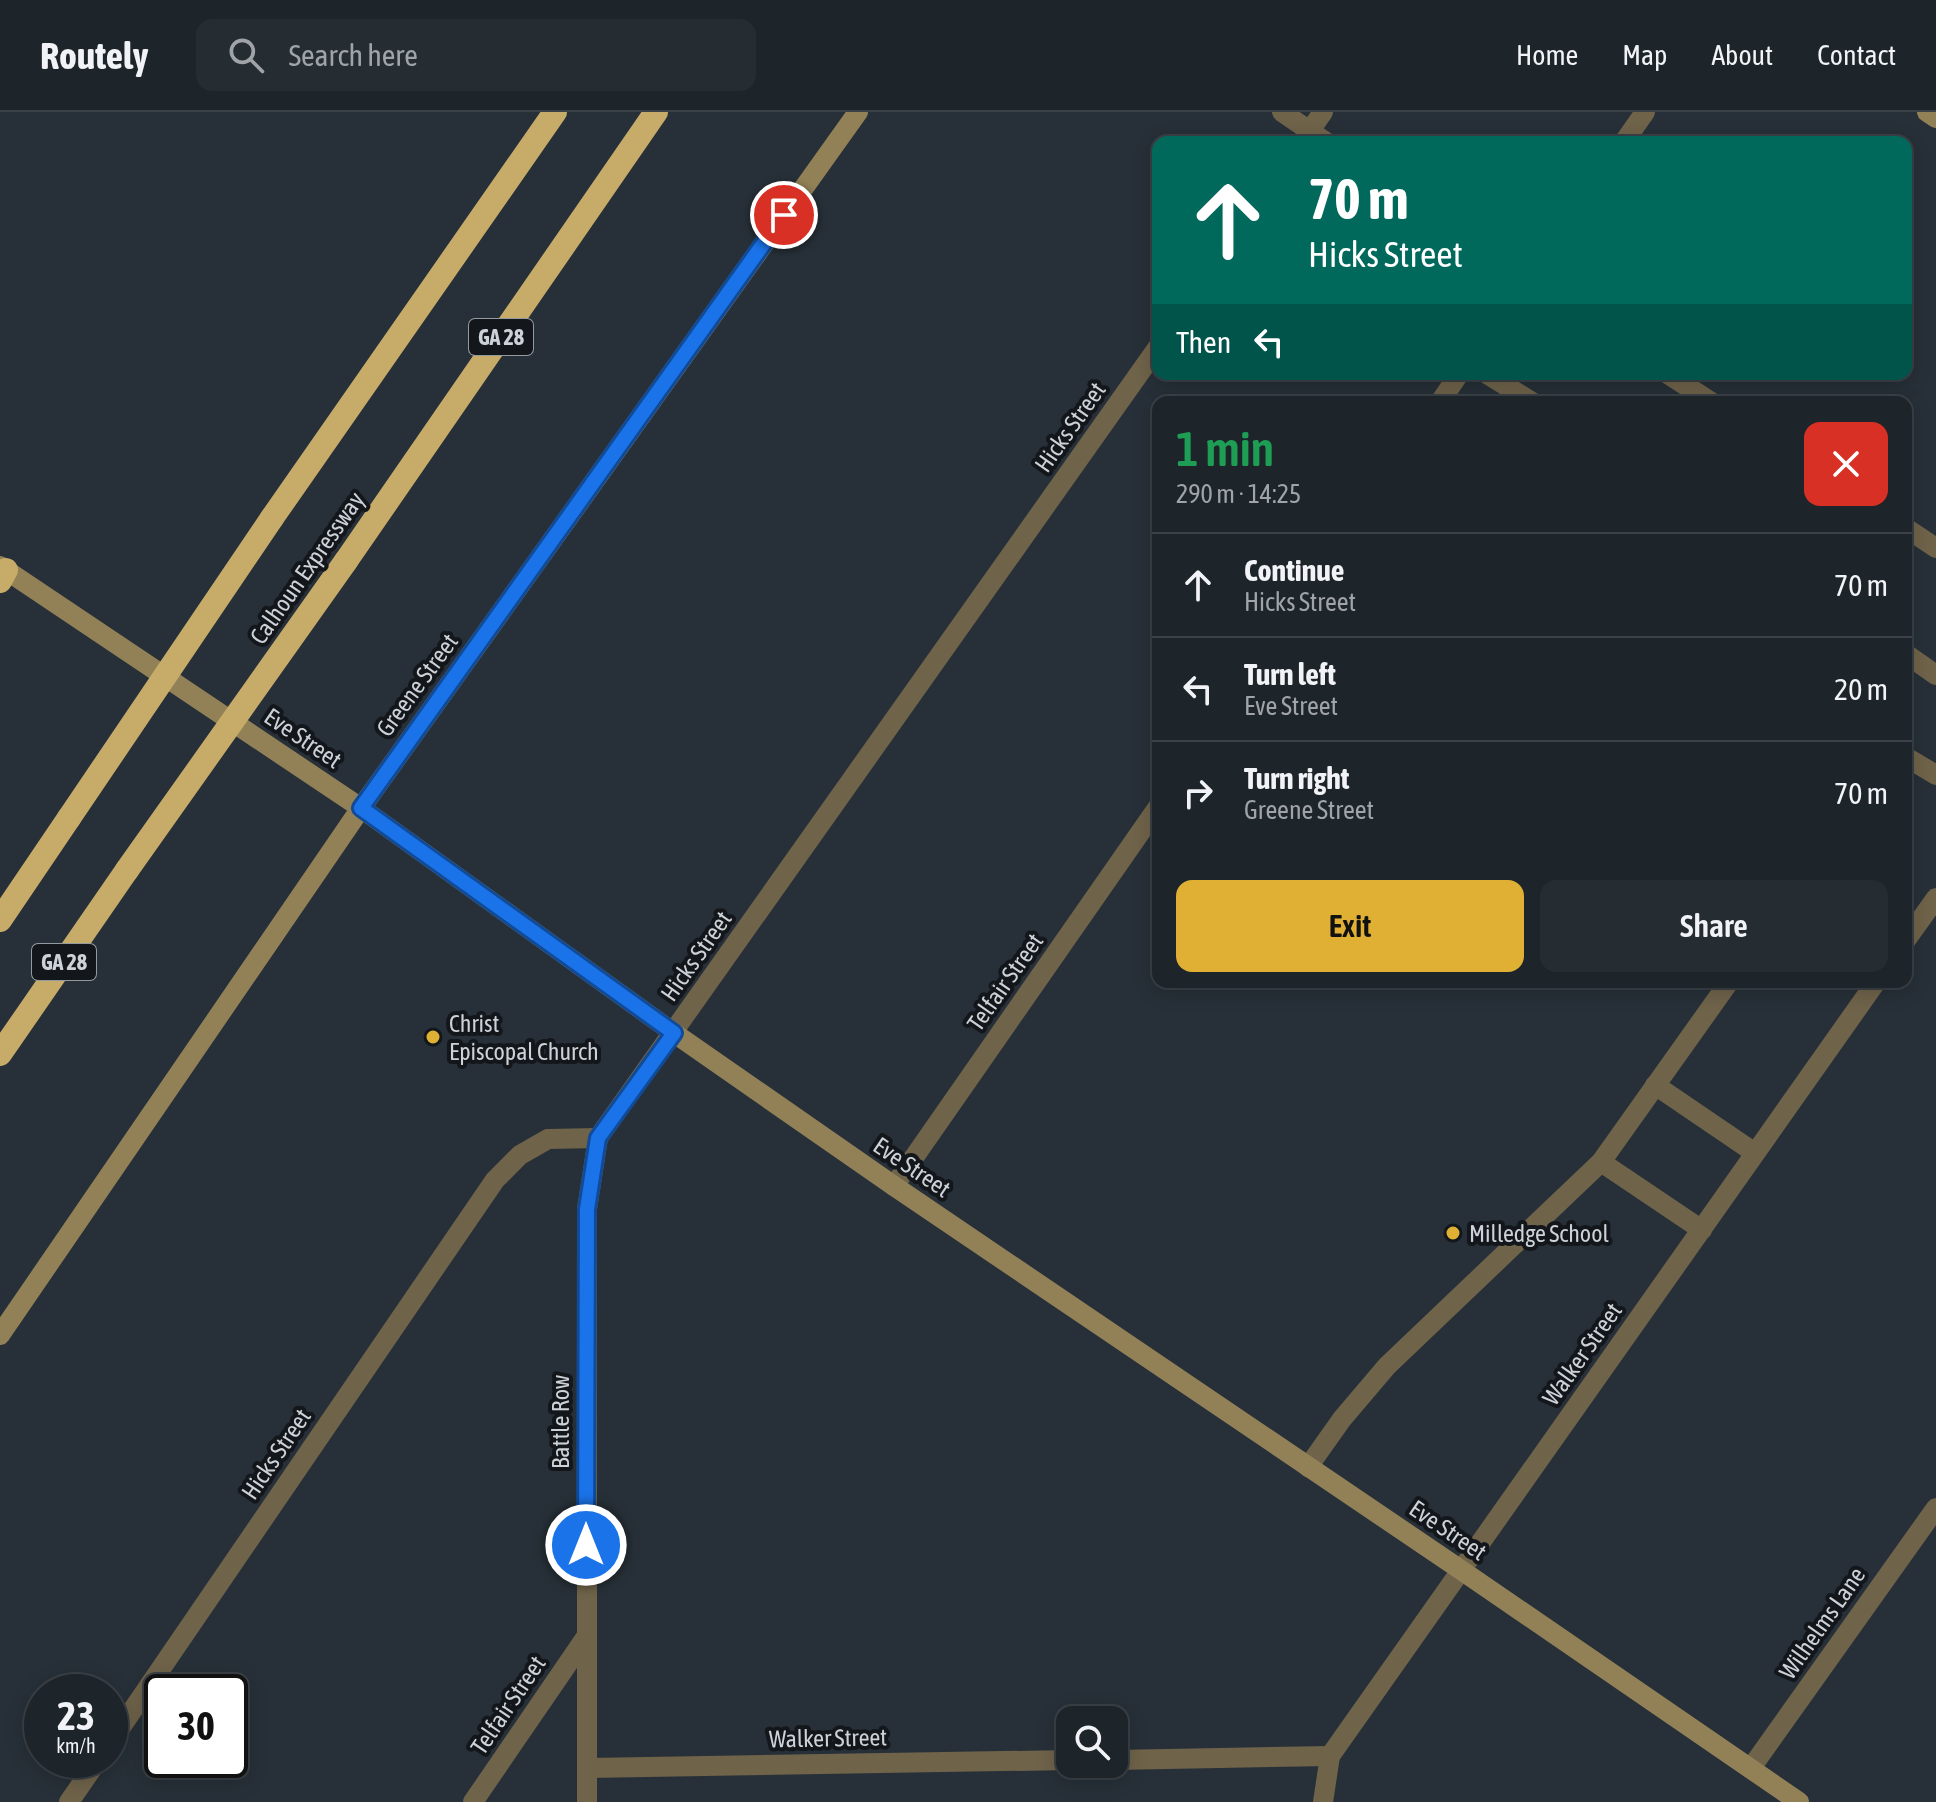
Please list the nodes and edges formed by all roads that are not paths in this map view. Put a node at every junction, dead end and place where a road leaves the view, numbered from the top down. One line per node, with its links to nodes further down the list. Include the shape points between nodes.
1 (555, 112): 27 (highway, bridge)
2 (656, 112): 32 (highway, Calhoun Expressway / GA 28, bridge)
3 (858, 112): 24 (street, Greene Street)
4 (1282, 112): 9 (street)
5 (1323, 112): 10 (street)
6 (1645, 112): 11 (street)
7 (1927, 112): 8 (street)
8 (1936, 118)
9 (1311, 136)
10 (1314, 136)
11 (1628, 136)
12 (1152, 356): 31 (street, Hicks Street)
13 (1497, 380): 15 (street)
14 (1677, 380): 16 (street)
15 (1522, 396)
16 (1702, 396)
17 (1912, 532): 18 (street)
18 (1936, 548)
19 (2, 572): 24 (street, Eve Street)
20 (1912, 658): 21 (street)
21 (1936, 675)
22 (1912, 761): 23 (street)
23 (1936, 775)
24 (361, 808): 31 (street, Eve Street); 39 (street, Greene Street)
25 (1152, 816): 37 (street, Telfair Street)
26 (1936, 898): 28 (street)
27 (0, 920)
28 (1912, 932)
29 (1725, 988): 33 (street)
30 (1872, 988): 35 (street, Walker Street)
31 (674, 1033): 34 (street, Hicks Street); 37 (street, Eve Street)
32 (0, 1054)
33 (1655, 1085): 35 (street); 36 (street)
34 (598, 1138): 43 (street, Battle Row, via 587,1209); 44 (street, Hicks Street, via 548,1139 520,1155 495,1180)
35 (1755, 1153): 38 (street, Walker Street)
36 (1601, 1162): 38 (street); 40 (street, via 1387,1366)
37 (894, 1186): 40 (street, Eve Street)
38 (1702, 1230): 42 (street, Walker Street)
39 (0, 1335)
40 (1308, 1467): 42 (street, Eve Street)
41 (1936, 1508): 49 (street, Wilhelms Lane)
42 (1461, 1570): 45 (street, Walker Street); 49 (street, Eve Street)
43 (586, 1637): 48 (street, Battle Row); 52 (street, Telfair Street)
44 (128, 1717)
45 (1330, 1756): 47 (street); 54 (street, Walker Street)
46 (1056, 1760): 48 (street, Walker Street)
47 (1128, 1760)
48 (587, 1768): 53 (street, Battle Row)
49 (1751, 1768): 55 (street, Eve Street)
50 (86, 1778): 51 (street)
51 (69, 1802)
52 (473, 1802)
53 (587, 1802)
54 (1323, 1802)
55 (1799, 1802)

